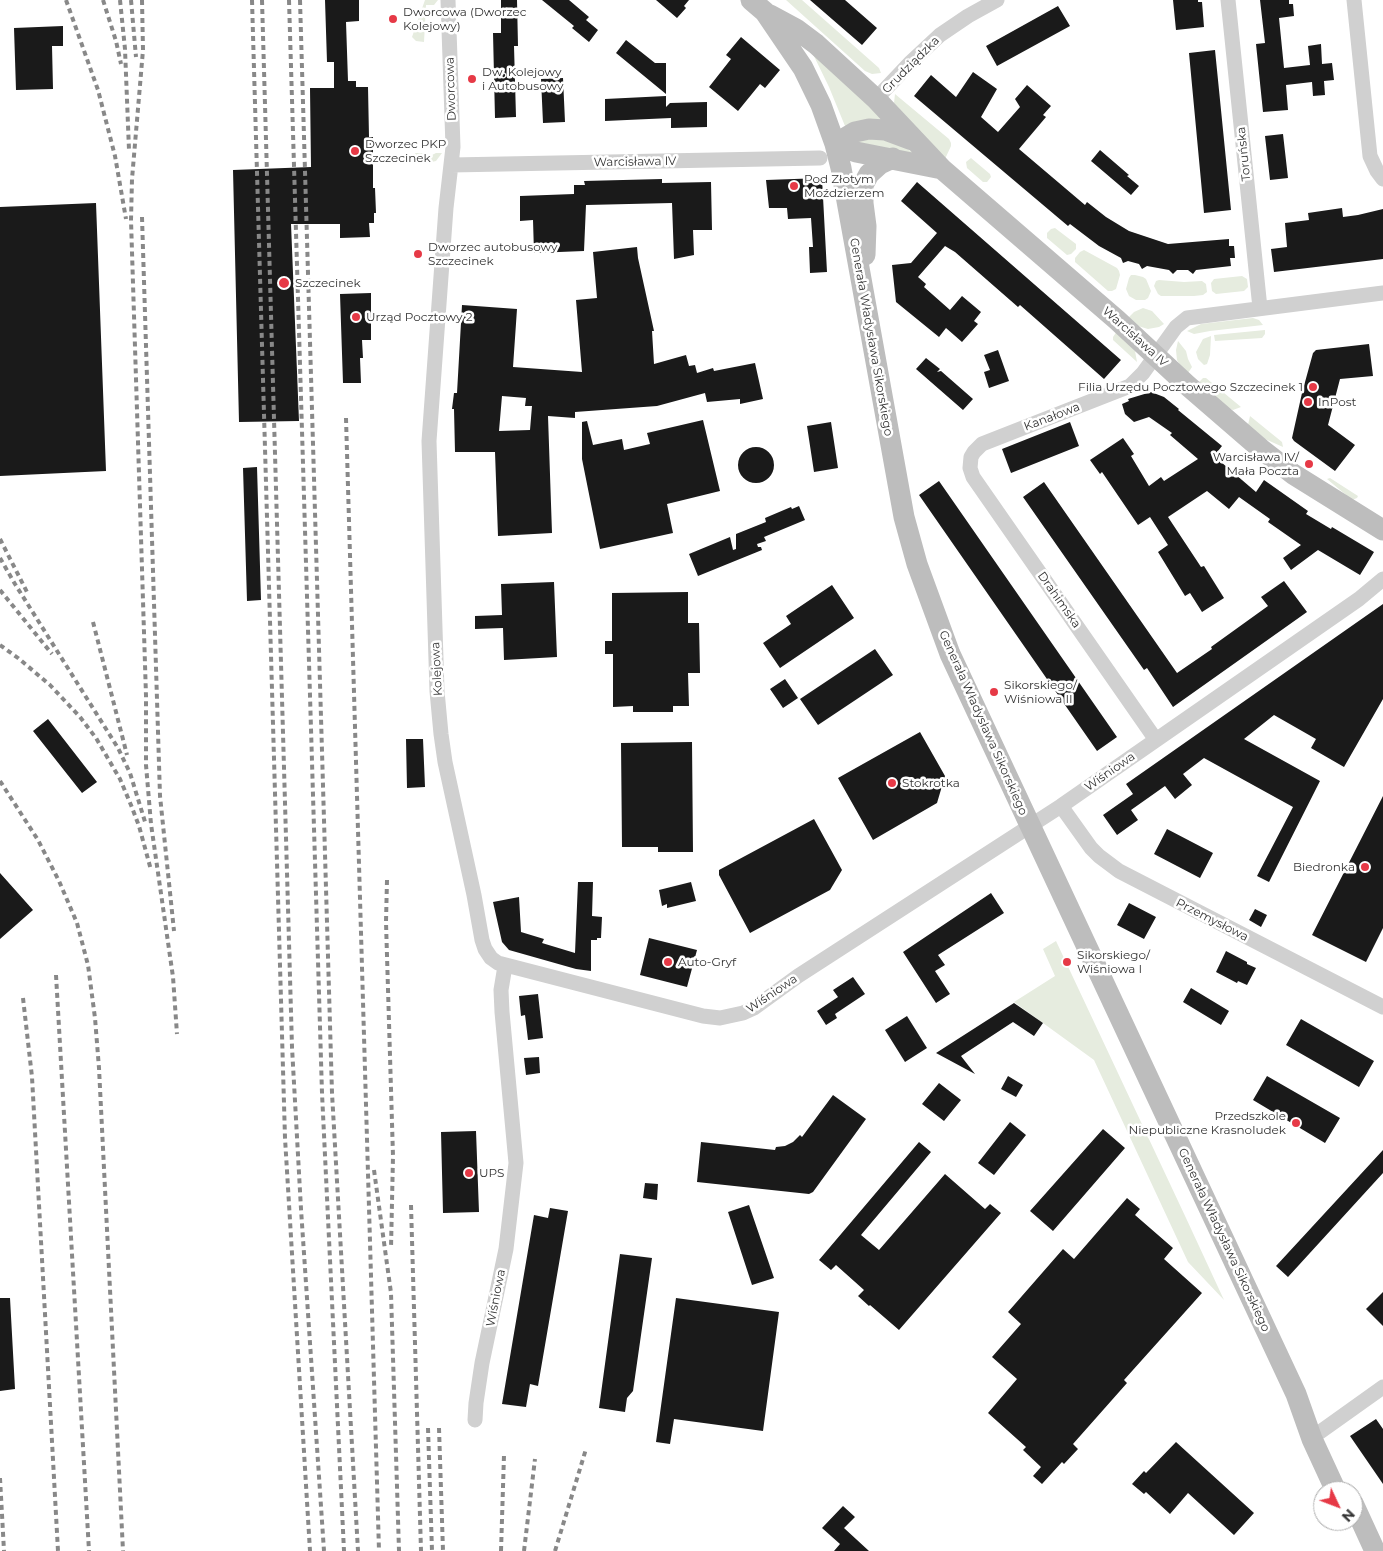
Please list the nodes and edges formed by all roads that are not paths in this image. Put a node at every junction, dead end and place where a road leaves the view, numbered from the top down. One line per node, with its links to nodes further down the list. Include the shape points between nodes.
1 (448, 0): 10 (street, Dworcowa)
2 (997, 0): 6 (street, Grudziądzka, via 940,35)
3 (1228, 0): 15 (street, Toruńska)
4 (1354, 0): 12 (street, via 1370,156)
5 (758, 6): 6 (street, Warcisława IV, via 816,44); 8 (street, Generała Władysława Sikorskiego, via 802,68 821,105)
6 (876, 99): 7 (street, Warcisława IV)
7 (918, 143): 8 (street, Warcisława IV, via 885,130 869,129 855,132); 11 (street, Warcisława IV)
8 (827, 151): 9 (street, Warcisława IV); 10 (street, Warcisława IV); 14 (street, Generała Władysława Sikorskiego, via 841,168)
9 (893, 158): 11 (street, Warcisława IV); 14 (street, via 880,164 863,185 866,226)
10 (451, 166): 17 (street, Dworcowa)
11 (942, 169): 16 (street, Warcisława IV)
12 (1383, 179)
13 (1383, 293): 15 (street, Kanałowa)
14 (863, 295): 23 (street, Generała Władysława Sikorskiego, via 904,517 916,564 950,654)
15 (1260, 308): 16 (street, Kanałowa, via 1187,318 1176,327)
16 (1156, 356): 18 (street, Kanałowa, via 1130,386 982,444); 19 (street, Warcisława IV, via 1293,474)
17 (435, 358): 24 (street, Kolejowa, via 429,465 440,734 482,940 491,958)
18 (970, 457): 21 (street, Drahimska, via 973,476)
19 (1383, 530)
20 (1383, 579): 21 (street, Wiśniowa)
21 (1156, 740): 22 (street, Wiśniowa)
22 (1061, 806): 23 (street, Wiśniowa); 25 (street, Przemysłowa, via 1091,848 1119,872)
23 (1030, 826): 24 (street, Wiśniowa, via 754,1008 732,1016 704,1016); 27 (street, Generała Władysława Sikorskiego)
24 (505, 966): 28 (street, Wiśniowa, via 502,1012 516,1164 506,1249 482,1363)
25 (1383, 1008)
26 (1383, 1388): 29 (street)
27 (1296, 1394): 29 (street, Generała Władysława Sikorskiego); 30 (street, Generała Władysława Sikorskiego)
28 (475, 1420)
29 (1320, 1432): 31 (street, Generała Władysława Sikorskiego)
30 (1331, 1481)
31 (1343, 1481)
32 (1363, 1525): 35 (street)
33 (1355, 1531): 34 (street)
34 (1364, 1551)
35 (1375, 1551)

